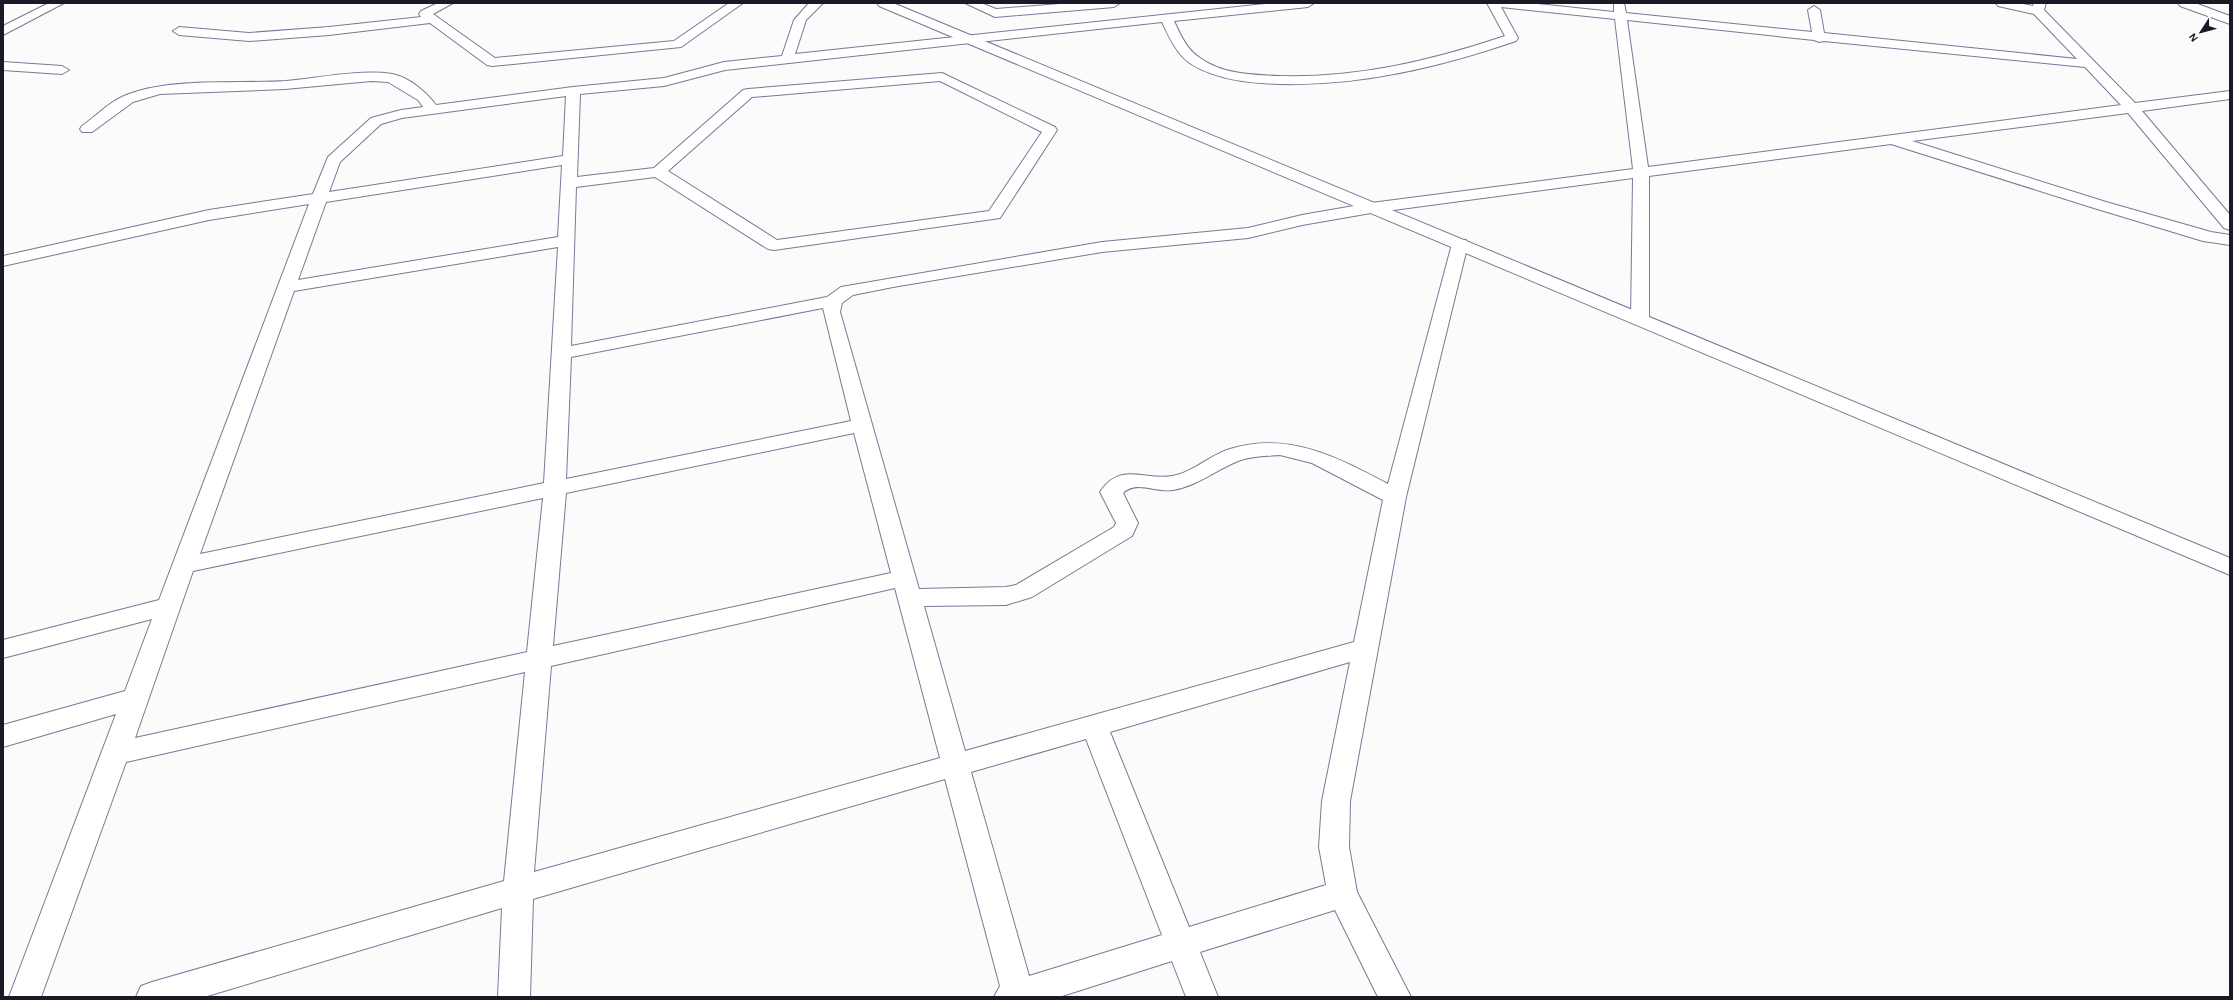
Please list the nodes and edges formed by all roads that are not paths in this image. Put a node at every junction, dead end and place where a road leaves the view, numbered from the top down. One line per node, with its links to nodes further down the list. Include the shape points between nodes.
1 (58, 3): 18 (street)
2 (447, 3): 16 (street, via 425,14)
3 (737, 3): 22 (street, via 677,44)
4 (817, 3): 24 (street, via 805,10 799,21)
5 (882, 3): 21 (street)
6 (971, 3): 7 (street, via 995,13)
7 (1114, 3)
8 (1308, 3): 15 (street, via 1189,16)
9 (2002, 3): 12 (street)
10 (2185, 3): 11 (street); 17 (street)
11 (2191, 3)
12 (2039, 7): 25 (street)
13 (1620, 10): 15 (street, via 1493,3 1512,38 1400,70 1344,78 1258,80 1233,76 1196,62 1184,51); 20 (street); 37 (street)
14 (1814, 10): 20 (street)
15 (1167, 12): 21 (street)
16 (433, 19): 19 (street, via 256,37); 22 (street, via 492,62)
17 (2230, 20)
18 (3, 31)
19 (179, 31)
20 (1819, 38): 25 (street)
21 (968, 40): 24 (street); 40 (street)
22 (658, 46): 23 (street)
23 (669, 56)
24 (795, 58): 28 (street); 29 (street, via 685,70 664,82)
25 (2090, 64): 31 (street)
26 (3, 66): 27 (street)
27 (62, 70)
28 (800, 89): 36 (street, via 748,93); 36 (street, via 942,78 1050,130 994,215 774,245)
29 (573, 91): 32 (street); 35 (street)
30 (2230, 95): 31 (street)
31 (2132, 108): 34 (street); 41 (street)
32 (432, 110): 33 (street, via 423,97 407,86 391,78 371,77 285,85 159,90 128,99); 39 (street, via 401,114 376,121 334,160)
33 (87, 129)
34 (1891, 139): 37 (street); 42 (street, via 2100,205 2210,237)
35 (570, 159): 38 (street); 39 (street)
36 (658, 172): 38 (street)
37 (1642, 172): 40 (street); 48 (street)
38 (569, 183): 43 (street)
39 (320, 197): 45 (street, via 202,217); 46 (street)
40 (1371, 208): 44 (street); 47 (street, via 1302,220 1248,234 1102,247 893,282 847,291)
41 (2230, 225)
42 (2230, 240)
43 (566, 241): 46 (street); 49 (street)
44 (1460, 244): 48 (street); 52 (street)
45 (3, 261)
46 (287, 288): 53 (street)
47 (833, 301): 49 (street); 50 (street, via 831,312)
48 (1640, 319): 54 (street)
49 (562, 353): 51 (street)
50 (862, 425): 51 (street); 55 (street)
51 (555, 490): 53 (street); 59 (street)
52 (1395, 497): 55 (street, via 1322,458 1277,447 1259,449 1236,454 1181,481 1171,483 1140,479 1127,480 1117,485 1111,492 1127,523 1124,531 1024,591 1006,596); 57 (street)
53 (184, 565): 56 (street)
54 (2230, 567)
55 (907, 588): 59 (street); 64 (street)
56 (169, 606): 58 (street); 60 (street)
57 (1364, 648): 61 (street); 66 (street, via 1336,801 1334,847)
58 (3, 649)
59 (538, 661): 63 (street); 65 (street)
60 (135, 698): 62 (street); 63 (street)
61 (1094, 726): 64 (street); 67 (street)
62 (3, 736)
63 (116, 753): 69 (street)
64 (956, 766): 65 (street); 68 (street)
65 (518, 890): 70 (street); 71 (street)
66 (1342, 894): 67 (street); 73 (street)
67 (1181, 944): 68 (street); 72 (street)
68 (1016, 996)
69 (24, 997)
70 (152, 997)
71 (514, 997)
72 (1202, 997)
73 (1395, 997)

